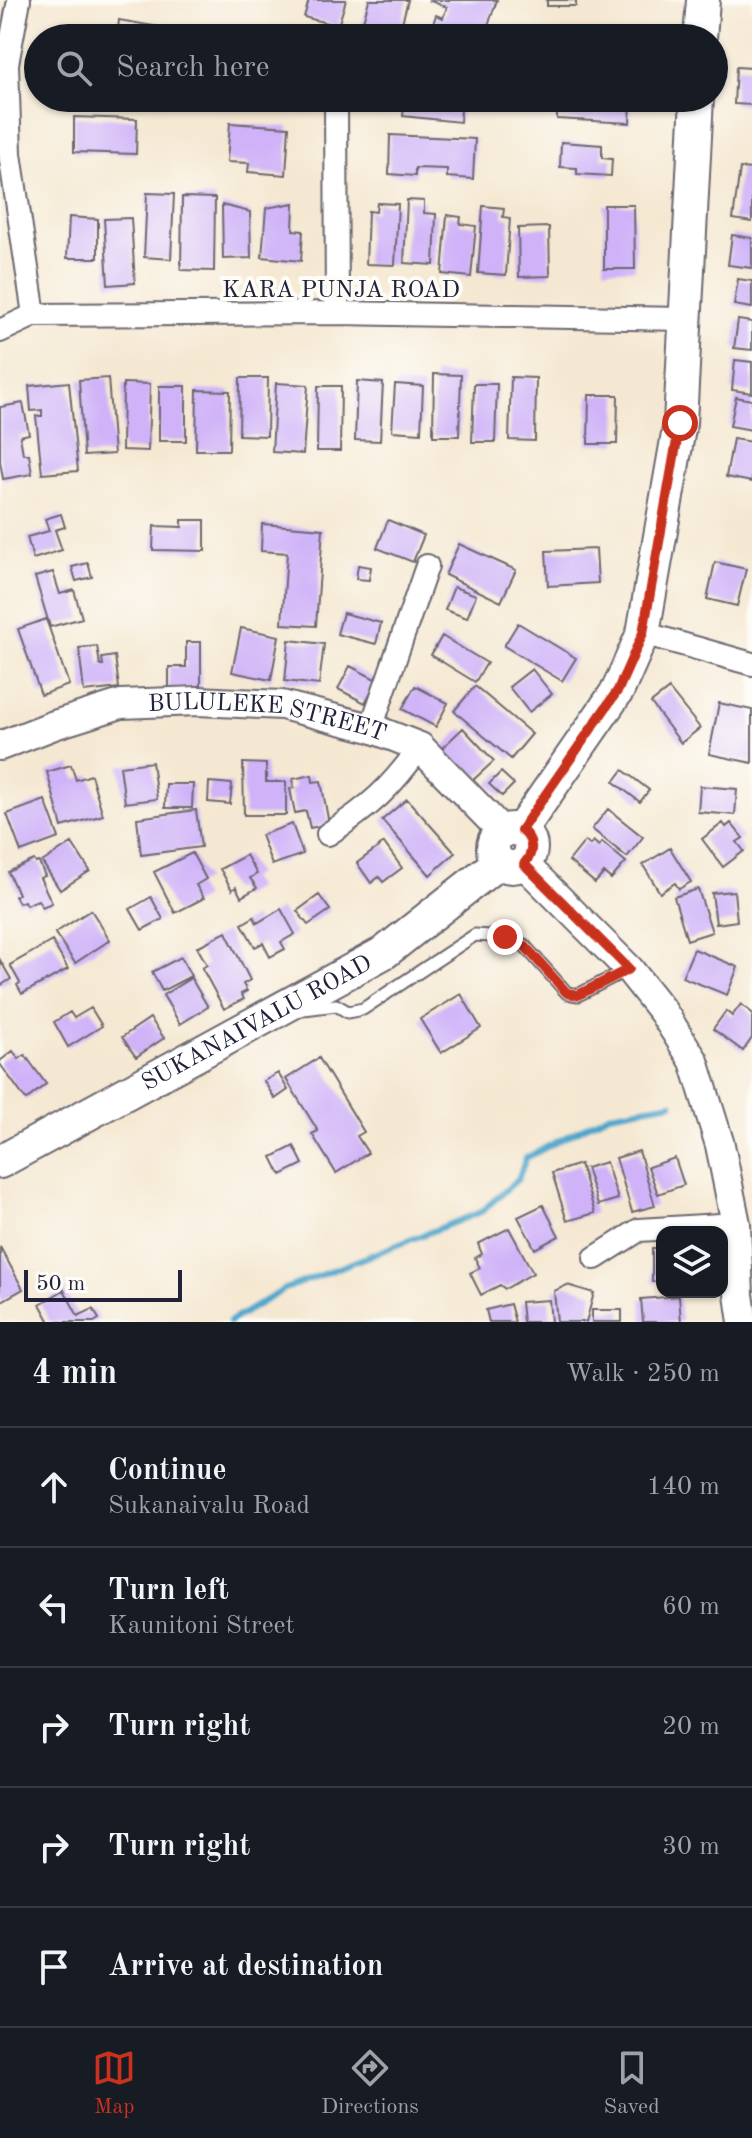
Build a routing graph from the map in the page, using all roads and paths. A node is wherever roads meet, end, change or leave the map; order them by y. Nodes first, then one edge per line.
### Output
1 (19, 0) edge
2 (703, 0) edge
3 (701, 24) edge
4 (336, 112) edge
5 (696, 112) edge
6 (337, 313) junction
7 (34, 315) junction
8 (685, 319) junction
9 (0, 331) edge
10 (427, 566) dead end
11 (643, 633) junction
12 (752, 664) edge
13 (371, 728) junction
14 (0, 746) edge
15 (420, 747) junction
16 (328, 834) dead end
17 (511, 847) junction
18 (629, 969) junction
19 (278, 1011) junction
20 (0, 1162) edge
21 (736, 1224) junction
22 (595, 1258) dead end
23 (745, 1304) edge

1 - 7 street
2 - 3 main road
4 - 6 street
5 - 8 main road, SUKANAIVALU ROAD
6 - 7 street, KARA PUNJA ROAD
6 - 8 street, KARA PUNJA ROAD
7 - 9 street, KARA PUNJA ROAD
8 - 11 main road, SUKANAIVALU ROAD
10 - 13 street
11 - 12 street
11 - 17 main road, SUKANAIVALU ROAD
13 - 14 street, BULULEKE STREET
13 - 15 street, BULULEKE STREET
15 - 16 street
15 - 17 street, BULULEKE STREET
17 - 18 street, BULULEKE STREET
17 - 19 main road, SUKANAIVALU ROAD
18 - 19 lane
18 - 21 street, BULULEKE STREET
19 - 20 main road, SUKANAIVALU ROAD
21 - 22 street
21 - 23 street, BULULEKE STREET

